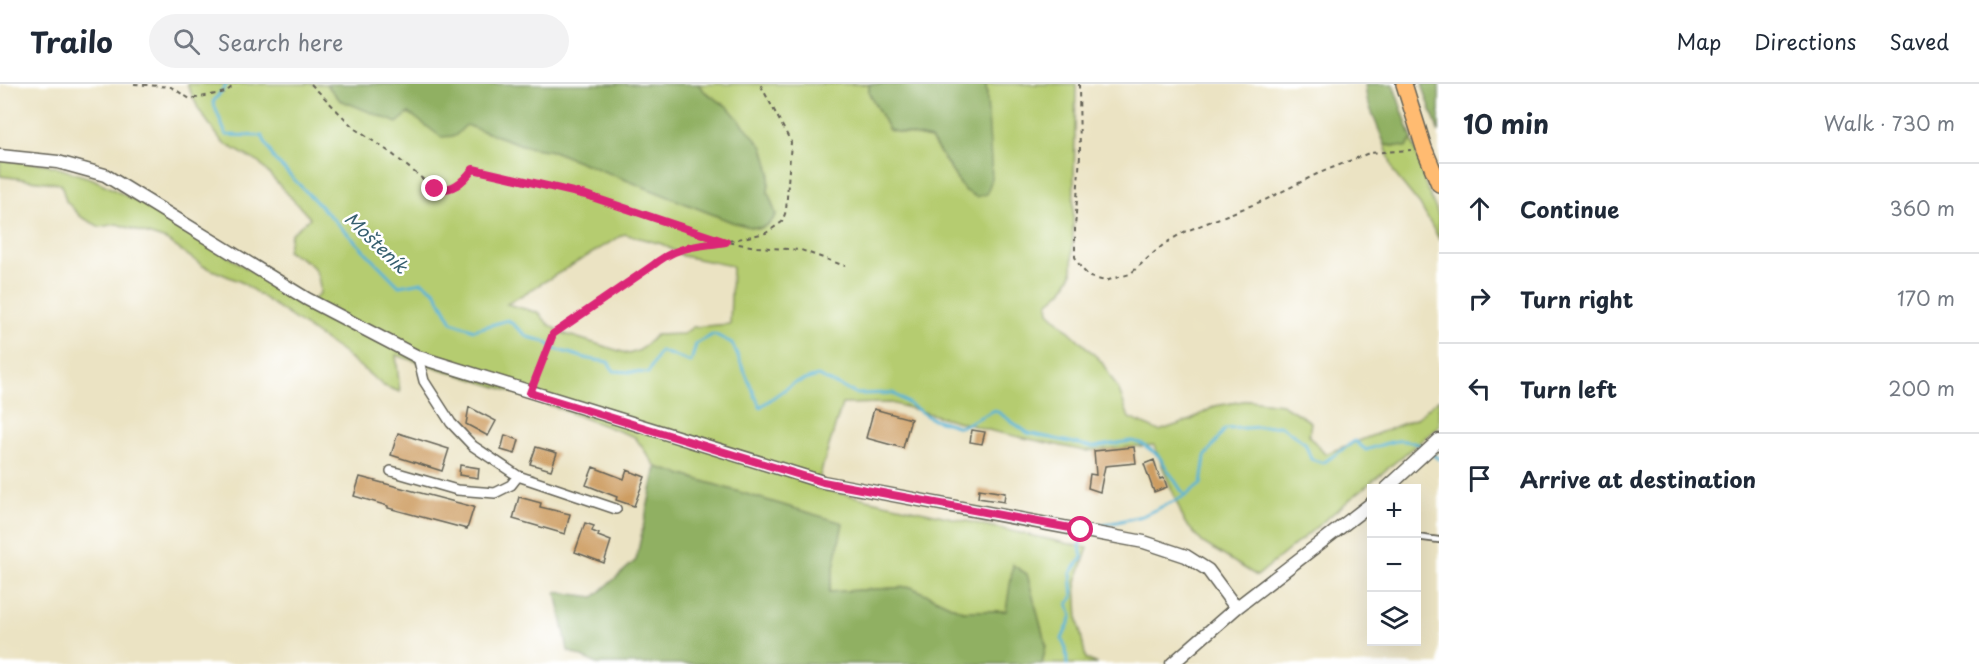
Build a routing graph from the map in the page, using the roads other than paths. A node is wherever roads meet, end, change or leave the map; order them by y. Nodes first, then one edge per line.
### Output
1 (1404, 84) edge
2 (0, 156) edge
3 (1439, 184) edge
4 (418, 357) junction
5 (1437, 441) edge
6 (391, 471) dead end
7 (519, 477) junction
8 (1392, 484) edge
9 (1367, 507) edge
10 (616, 509) dead end
11 (1421, 538) edge
12 (1439, 540) edge
13 (1236, 608) junction
14 (1172, 664) edge

1 - 3 main road
2 - 4 street
4 - 7 street
4 - 13 street
5 - 8 street
6 - 7 street
7 - 10 street
9 - 13 street
11 - 12 lane
13 - 14 street

